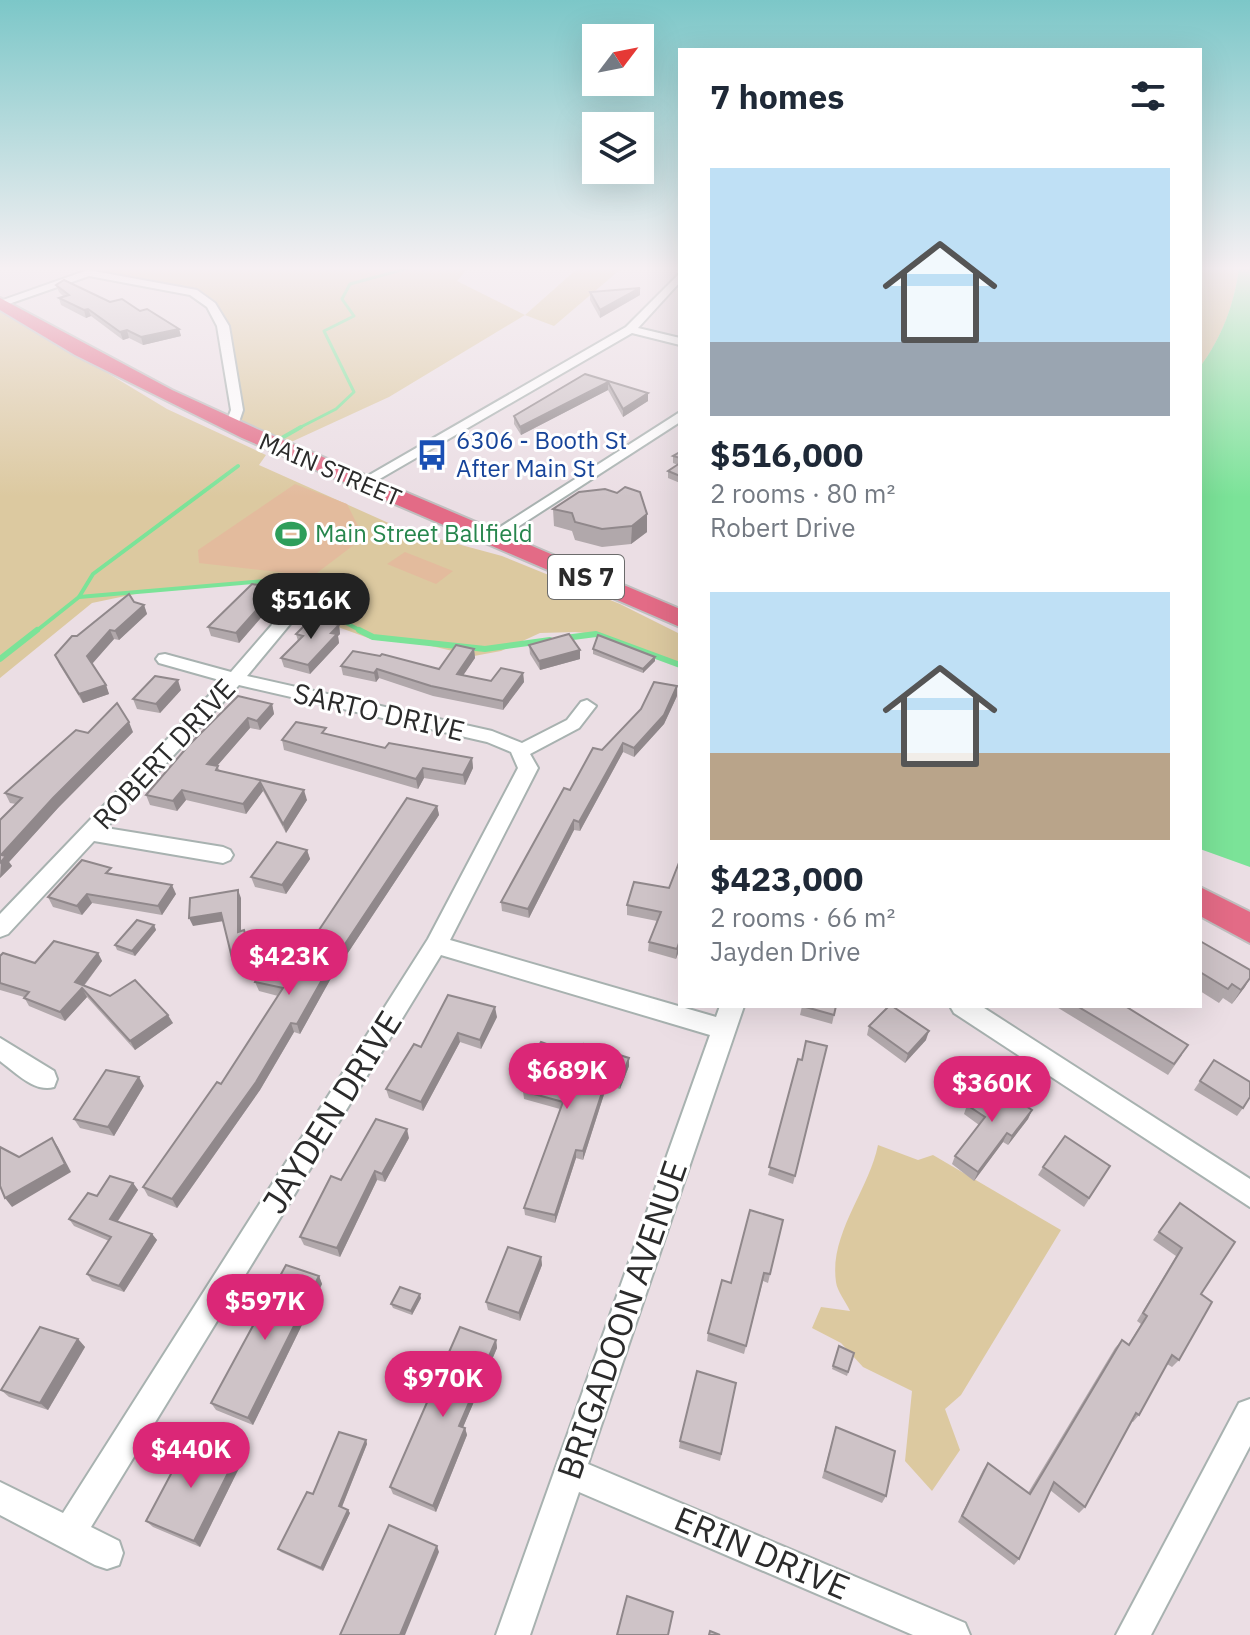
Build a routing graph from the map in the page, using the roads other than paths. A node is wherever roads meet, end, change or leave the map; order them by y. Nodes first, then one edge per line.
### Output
1 (65, 344) edge
2 (226, 344) edge
3 (603, 344) edge
4 (678, 417) edge
5 (231, 428) junction
6 (359, 485) junction
7 (491, 538) junction
8 (332, 586) dead end
9 (678, 618) edge
10 (165, 659) dead end
11 (235, 679) junction
12 (587, 706) dead end
13 (521, 751) junction
14 (89, 833) junction
15 (223, 855) dead end
16 (1202, 901) edge
17 (0, 928) edge
18 (1250, 929) edge
19 (436, 945) junction
20 (678, 1005) edge
21 (692, 1008) edge
22 (965, 1008) edge
23 (728, 1017) edge
24 (0, 1048) edge
25 (45, 1079) dead end
26 (1250, 1194) edge
27 (1250, 1414) edge
28 (570, 1472) junction
29 (0, 1498) edge
30 (69, 1533) junction
31 (107, 1553) dead end
32 (513, 1635) edge
33 (953, 1635) edge
34 (1133, 1635) edge

1 - 5 main road, MAIN STREET / NS 7
2 - 5 street
3 - 6 street
4 - 7 street
5 - 6 main road, MAIN STREET / NS 7
6 - 7 main road, MAIN STREET / NS 7
7 - 9 main road, MAIN STREET / NS 7
8 - 11 street, ROBERT DRIVE
10 - 11 street, SARTO DRIVE
11 - 13 street, SARTO DRIVE
11 - 14 street, ROBERT DRIVE
12 - 13 street
13 - 19 street, JAYDEN DRIVE
14 - 15 street
14 - 17 street, ROBERT DRIVE
16 - 18 main road
19 - 20 street
19 - 30 street, JAYDEN DRIVE
21 - 23 street
22 - 26 street
23 - 28 street, BRIGADOON AVENUE
24 - 25 street
27 - 34 street
28 - 32 street, BRIGADOON AVENUE
28 - 33 street, ERIN DRIVE
29 - 30 street
30 - 31 street

